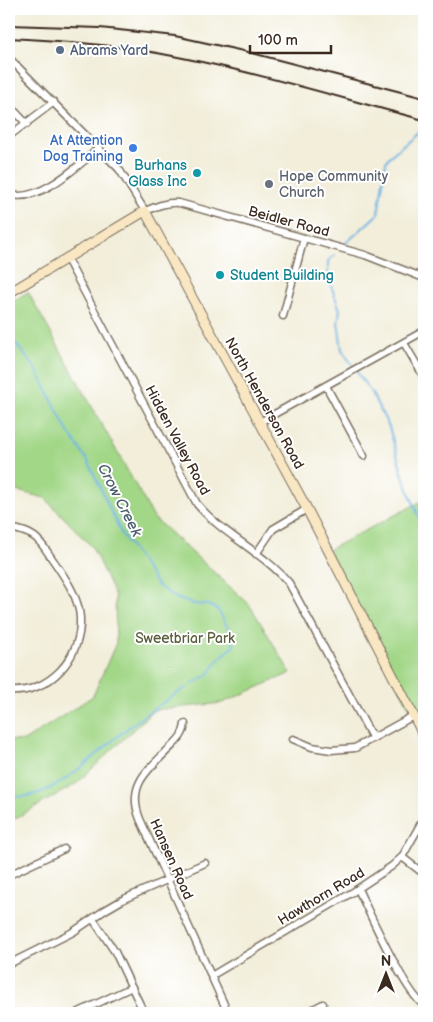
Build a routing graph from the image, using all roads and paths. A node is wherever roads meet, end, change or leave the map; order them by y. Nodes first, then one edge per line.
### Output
1 (9, 58) edge
2 (54, 102) junction
3 (9, 105) edge
4 (27, 124) junction
5 (9, 136) edge
6 (99, 148) junction
7 (9, 194) edge
8 (145, 211) junction
9 (304, 238) junction
10 (68, 258) junction
11 (424, 278) edge
12 (9, 294) edge
13 (283, 316) dead end
14 (424, 332) edge
15 (404, 343) junction
16 (424, 377) edge
17 (326, 386) junction
18 (260, 422) junction
19 (364, 456) dead end
20 (307, 509) junction
21 (9, 528) edge
22 (256, 554) junction
23 (9, 691) edge
24 (413, 716) junction
25 (185, 724) dead end
26 (424, 736) edge
27 (372, 737) junction
28 (292, 739) dead end
29 (424, 818) edge
30 (64, 849) dead end
31 (402, 857) junction
32 (205, 863) dead end
33 (424, 874) edge
34 (9, 875) edge
35 (168, 880) junction
36 (358, 889) junction
37 (93, 919) junction
38 (9, 964) edge
39 (211, 976) junction
40 (132, 987) junction
41 (323, 1004) dead end
42 (424, 1005) edge
43 (78, 1013) edge
44 (144, 1013) edge
45 (228, 1013) edge
46 (306, 1013) edge

1 - 2 street, North Henderson Road
2 - 4 street
2 - 6 street, North Henderson Road
3 - 4 street
4 - 5 street
6 - 7 street
6 - 8 street, North Henderson Road
8 - 9 street, Beidler Road
8 - 10 street
8 - 18 street, North Henderson Road
9 - 11 street, Beidler Road
9 - 13 street
10 - 12 street
10 - 22 street, Hidden Valley Road
14 - 15 street
15 - 16 street
15 - 17 street
17 - 18 street
17 - 19 street
18 - 20 street, North Henderson Road
20 - 22 street
20 - 24 street, North Henderson Road
21 - 23 street
22 - 27 street, Hidden Valley Road
24 - 26 street, North Henderson Road
24 - 27 street
25 - 35 street, Hansen Road
27 - 28 street
29 - 31 street, Hawthorn Road
30 - 34 street
31 - 33 street
31 - 36 street, Hawthorn Road
32 - 35 street
35 - 37 street
35 - 39 street, Hansen Road
36 - 39 street, Hawthorn Road
36 - 42 street
37 - 38 street
37 - 40 street
39 - 45 street, Hansen Road
40 - 43 street
40 - 44 street
41 - 46 street

